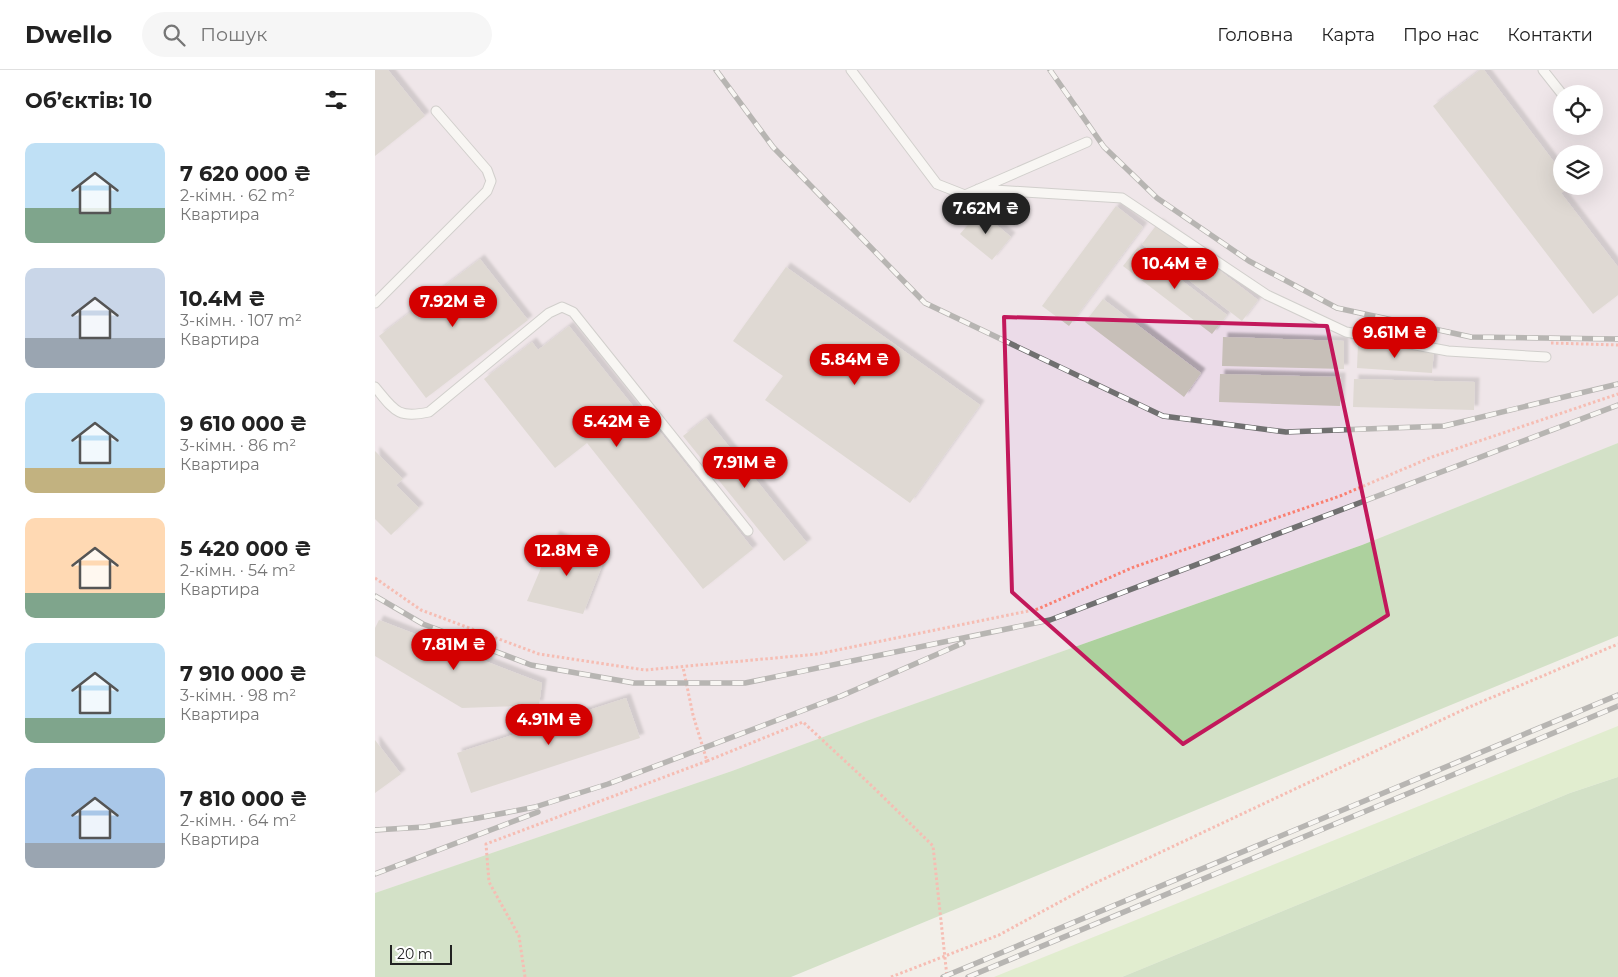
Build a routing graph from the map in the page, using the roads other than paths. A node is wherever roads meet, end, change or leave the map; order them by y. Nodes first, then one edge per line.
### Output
1 (851, 70) edge
2 (1543, 70) edge
3 (1555, 85) edge
4 (435, 111) dead end
5 (1087, 142) dead end
6 (978, 189) junction
7 (375, 303) edge
8 (1546, 357) dead end
9 (375, 387) edge
10 (748, 531) dead end

1 - 6 lane
2 - 3 lane
4 - 7 lane
5 - 6 lane
6 - 8 lane
9 - 10 lane

